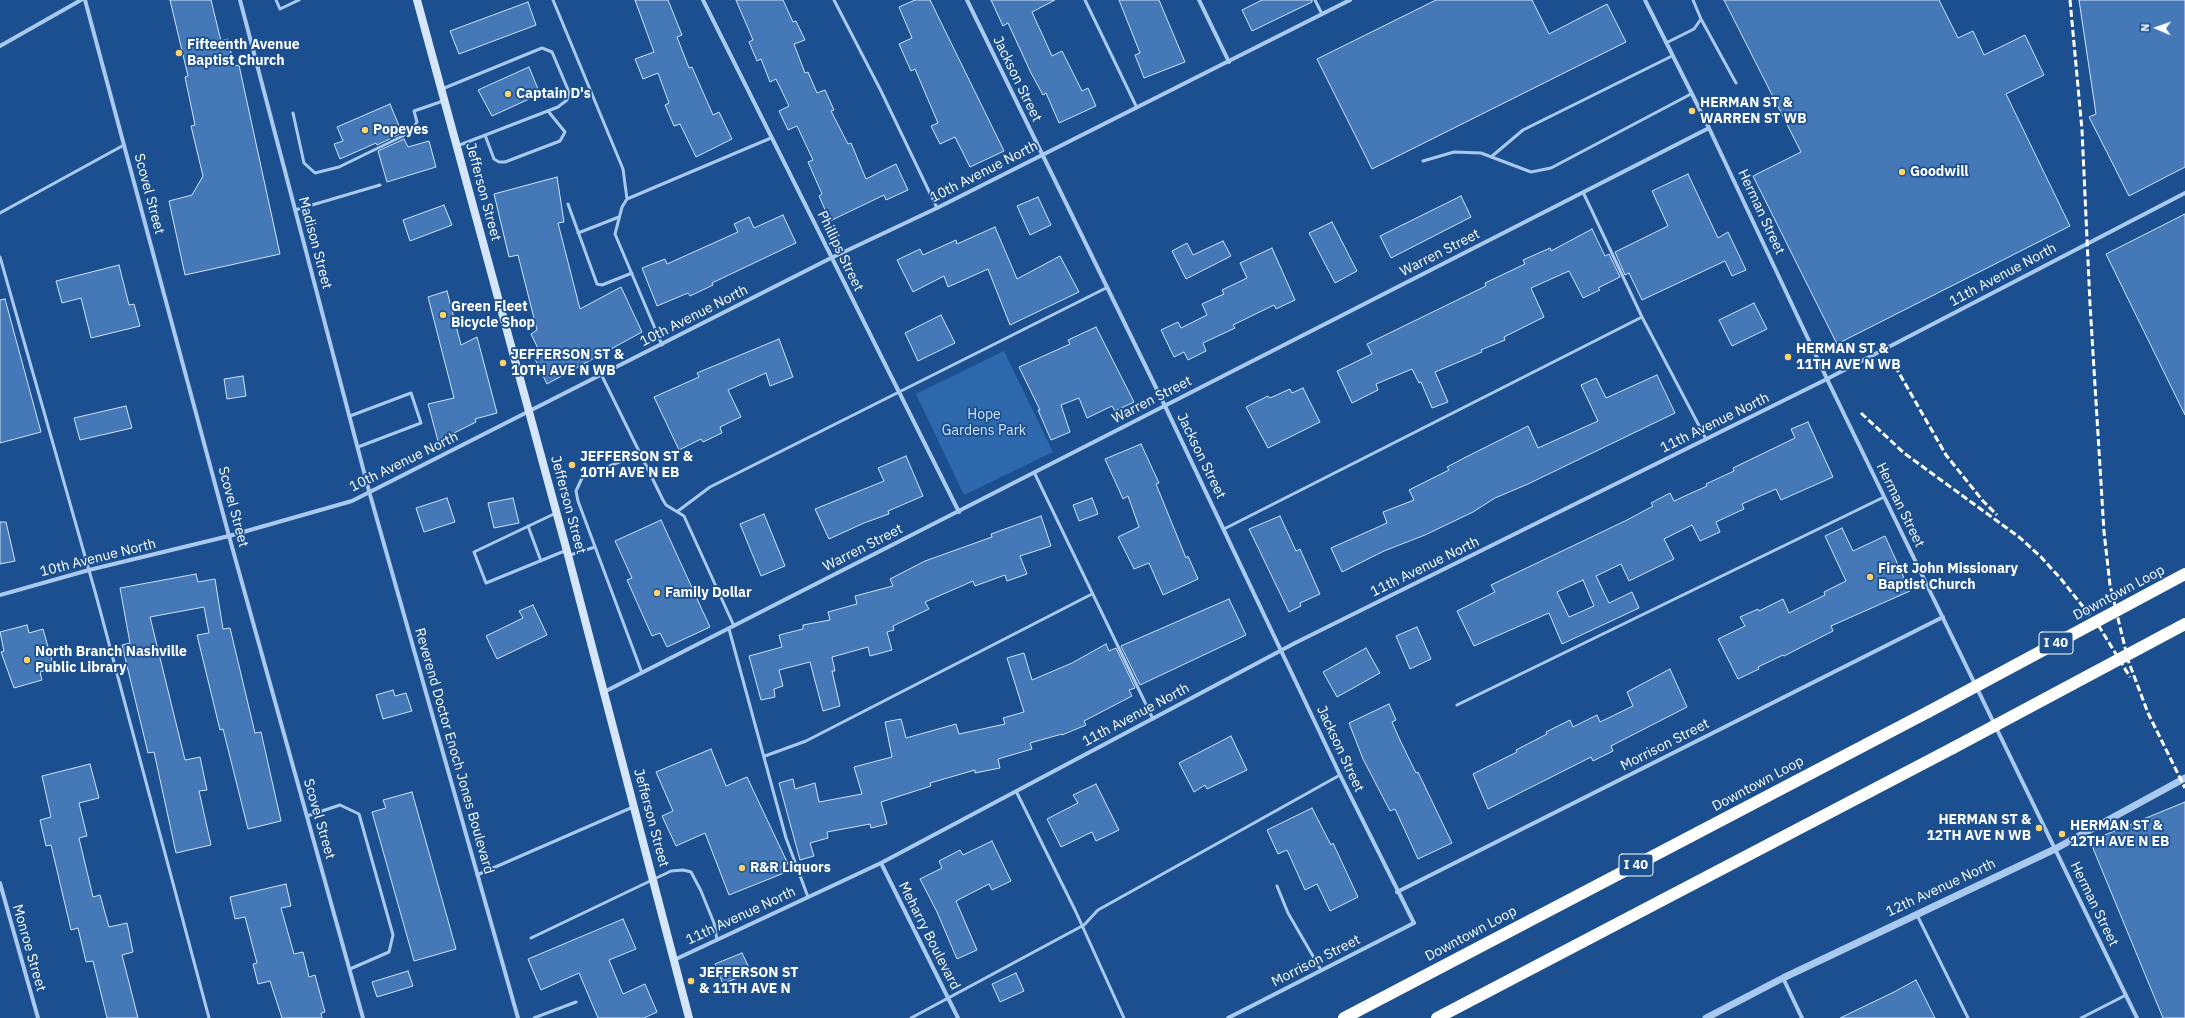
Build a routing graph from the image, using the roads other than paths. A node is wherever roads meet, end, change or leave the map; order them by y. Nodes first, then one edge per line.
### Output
1 (81, 0) edge
2 (85, 0) edge
3 (240, 0) edge
4 (276, 0) edge
5 (299, 0) edge
6 (417, 0) edge
7 (553, 0) edge
8 (703, 0) edge
9 (834, 0) edge
10 (966, 0) edge
11 (1085, 0) edge
12 (1199, 0) edge
13 (1315, 0) edge
14 (1350, 0) edge
15 (1644, 0) edge
16 (1693, 0) edge
17 (1322, 14) junction
18 (1701, 19) junction
19 (1666, 43) junction
20 (0, 46) edge
21 (1672, 56) junction
22 (1229, 62) junction
23 (1736, 83) dead end
24 (442, 89) junction
25 (1691, 94) junction
26 (445, 100) junction
27 (1137, 108) junction
28 (548, 111) junction
29 (293, 113) dead end
30 (1709, 128) junction
31 (484, 135) junction
32 (771, 138) junction
33 (124, 145) junction
34 (457, 146) junction
35 (1042, 155) junction
36 (1491, 157) junction
37 (1423, 161) dead end
38 (380, 185) dead end
39 (1584, 192) junction
40 (2185, 193) edge
41 (627, 199) junction
42 (568, 204) dead end
43 (937, 208) junction
44 (295, 210) junction
45 (0, 213) edge
46 (619, 217) junction
47 (578, 234) junction
48 (0, 257) edge
49 (831, 258) junction
50 (632, 273) junction
51 (1106, 288) junction
52 (1642, 317) junction
53 (662, 345) junction
54 (602, 376) junction
55 (1827, 379) junction
56 (899, 394) junction
57 (1165, 406) junction
58 (530, 413) junction
59 (350, 416) junction
60 (1706, 440) junction
61 (358, 447) junction
62 (640, 453) junction
63 (1034, 471) junction
64 (369, 491) junction
65 (1884, 497) junction
66 (678, 511) junction
67 (959, 512) junction
68 (557, 513) junction
69 (528, 526) junction
70 (1224, 529) junction
71 (229, 536) junction
72 (595, 547) junction
73 (567, 553) junction
74 (541, 561) junction
75 (89, 570) junction
76 (2185, 574) edge
77 (1092, 594) junction
78 (0, 595) edge
79 (1943, 618) junction
80 (2185, 624) edge
81 (734, 626) junction
82 (728, 629) junction
83 (1282, 650) junction
84 (642, 673) junction
85 (604, 692) junction
86 (1457, 705) dead end
87 (1152, 719) junction
88 (765, 756) junction
89 (1340, 775) junction
90 (2185, 778) edge
91 (1016, 792) junction
92 (634, 807) junction
93 (307, 816) junction
94 (2055, 849) junction
95 (881, 863) junction
96 (477, 875) junction
97 (653, 880) junction
98 (0, 883) edge
99 (1277, 886) dead end
100 (1397, 892) junction
101 (808, 897) junction
102 (1916, 915) junction
103 (1414, 923) joint
104 (1082, 926) junction
105 (531, 938) dead end
106 (717, 940) junction
107 (674, 960) junction
108 (350, 969) junction
109 (1321, 970) junction
110 (1783, 978) junction
111 (2126, 996) junction
112 (948, 998) junction
113 (576, 1002) dead end
114 (38, 1018) edge
115 (210, 1018) edge
116 (363, 1018) edge
117 (518, 1018) edge
118 (534, 1018) edge
119 (689, 1018) edge
120 (911, 1018) edge
121 (958, 1018) edge
122 (1124, 1018) edge
123 (1228, 1018) edge
124 (1344, 1018) edge
125 (1437, 1018) edge
126 (1706, 1018) edge
127 (1802, 1018) edge
128 (1968, 1018) edge
129 (2081, 1018) edge
130 (2137, 1018) edge

1 - 20 street
2 - 33 street, Scovel Street
3 - 44 street, Madison Street
4 - 5 lane
6 - 24 main road, Jefferson Street
7 - 41 lane
8 - 32 street, Phillips Street
9 - 43 lane
10 - 35 street, Jackson Street
11 - 27 lane
12 - 22 street
13 - 17 lane
14 - 17 street, 10th Avenue North
15 - 19 street, Herman Street
16 - 18 lane
17 - 22 street, 10th Avenue North
18 - 19 lane
18 - 23 lane
19 - 21 street, Herman Street
21 - 25 street, Herman Street
21 - 36 lane
22 - 27 street, 10th Avenue North
24 - 26 main road, Jefferson Street
24 - 28 lane
25 - 30 street, Herman Street
25 - 36 lane
26 - 29 lane
26 - 34 main road, Jefferson Street
27 - 35 street, 10th Avenue North
28 - 31 lane
28 - 31 lane
30 - 39 street, Warren Street
30 - 55 street, Herman Street
31 - 34 lane
32 - 41 lane
32 - 49 street, Phillips Street
33 - 45 lane
33 - 71 street, Scovel Street
34 - 58 main road, Jefferson Street
35 - 43 street, 10th Avenue North
35 - 51 street, Jackson Street
36 - 37 lane
38 - 44 lane
39 - 52 lane
39 - 57 street, Warren Street
40 - 55 street, 11th Avenue North
41 - 46 lane
42 - 47 lane
43 - 49 street, 10th Avenue North
44 - 59 street, Madison Street
46 - 47 lane
46 - 50 lane
47 - 50 lane
48 - 75 lane
49 - 53 street, 10th Avenue North
49 - 56 street, Phillips Street
50 - 53 lane
51 - 56 lane
51 - 57 street, Jackson Street
52 - 60 lane
52 - 70 lane
53 - 54 street, 10th Avenue North
54 - 58 street, 10th Avenue North
54 - 62 lane
55 - 60 street, 11th Avenue North
55 - 65 street, Herman Street
56 - 66 lane
56 - 67 street, Phillips Street
57 - 63 street, Warren Street
57 - 70 street, Jackson Street
58 - 64 street, 10th Avenue North
58 - 68 main road, Jefferson Street
59 - 61 street, Madison Street
59 - 61 lane
60 - 83 street, 11th Avenue North
61 - 64 street, Madison Street
62 - 66 lane
62 - 72 lane
63 - 67 street, Warren Street
63 - 77 lane
64 - 71 street, 10th Avenue North
64 - 96 street, Reverend Doctor Enoch Jones Boulevard
65 - 79 street, Herman Street
65 - 86 lane
66 - 81 lane
67 - 81 street, Warren Street
68 - 69 lane
68 - 73 main road, Jefferson Street
69 - 74 lane
69 - 74 lane
70 - 83 street, Jackson Street
71 - 75 street, 10th Avenue North
71 - 93 street, Scovel Street
72 - 73 lane
72 - 84 lane
73 - 74 lane
73 - 85 main road, Jefferson Street
75 - 78 street, 10th Avenue North
75 - 115 lane
76 - 124 highway, Downtown Loop / I 40, bridge
77 - 87 lane
77 - 88 lane
79 - 94 street, Herman Street
79 - 100 street, Morrison Street
80 - 125 highway, bridge
81 - 82 street, Warren Street
82 - 84 street, Warren Street
82 - 88 lane
83 - 87 street, 11th Avenue North
83 - 89 street, Jackson Street
84 - 85 street, Warren Street
85 - 92 main road, Jefferson Street
87 - 91 street, 11th Avenue North
88 - 101 lane
89 - 100 street, Jackson Street
89 - 104 lane
90 - 94 street, 12th Avenue North
91 - 95 street, 11th Avenue North
91 - 104 lane
92 - 96 lane
92 - 97 main road, Jefferson Street
93 - 108 street, Scovel Street
93 - 108 lane
94 - 102 street, 12th Avenue North
94 - 111 street, Herman Street
95 - 101 street, 11th Avenue North
95 - 112 street, Meharry Boulevard
96 - 117 street, Reverend Doctor Enoch Jones Boulevard
97 - 105 lane
97 - 106 lane
97 - 107 main road, Jefferson Street
98 - 114 street, Monroe Street
99 - 109 lane
100 - 103 street, Jackson Street
101 - 106 street, 11th Avenue North
102 - 110 street, 12th Avenue North
102 - 128 lane
103 - 109 street, Morrison Street
104 - 112 lane
104 - 122 lane
106 - 107 street, 11th Avenue North
107 - 119 main road, Jefferson Street
108 - 116 street, Scovel Street
109 - 123 street, Morrison Street
110 - 126 street, 12th Avenue North
110 - 127 street
111 - 129 lane
111 - 130 street, Herman Street
112 - 120 lane
112 - 121 street, Meharry Boulevard
113 - 118 lane

